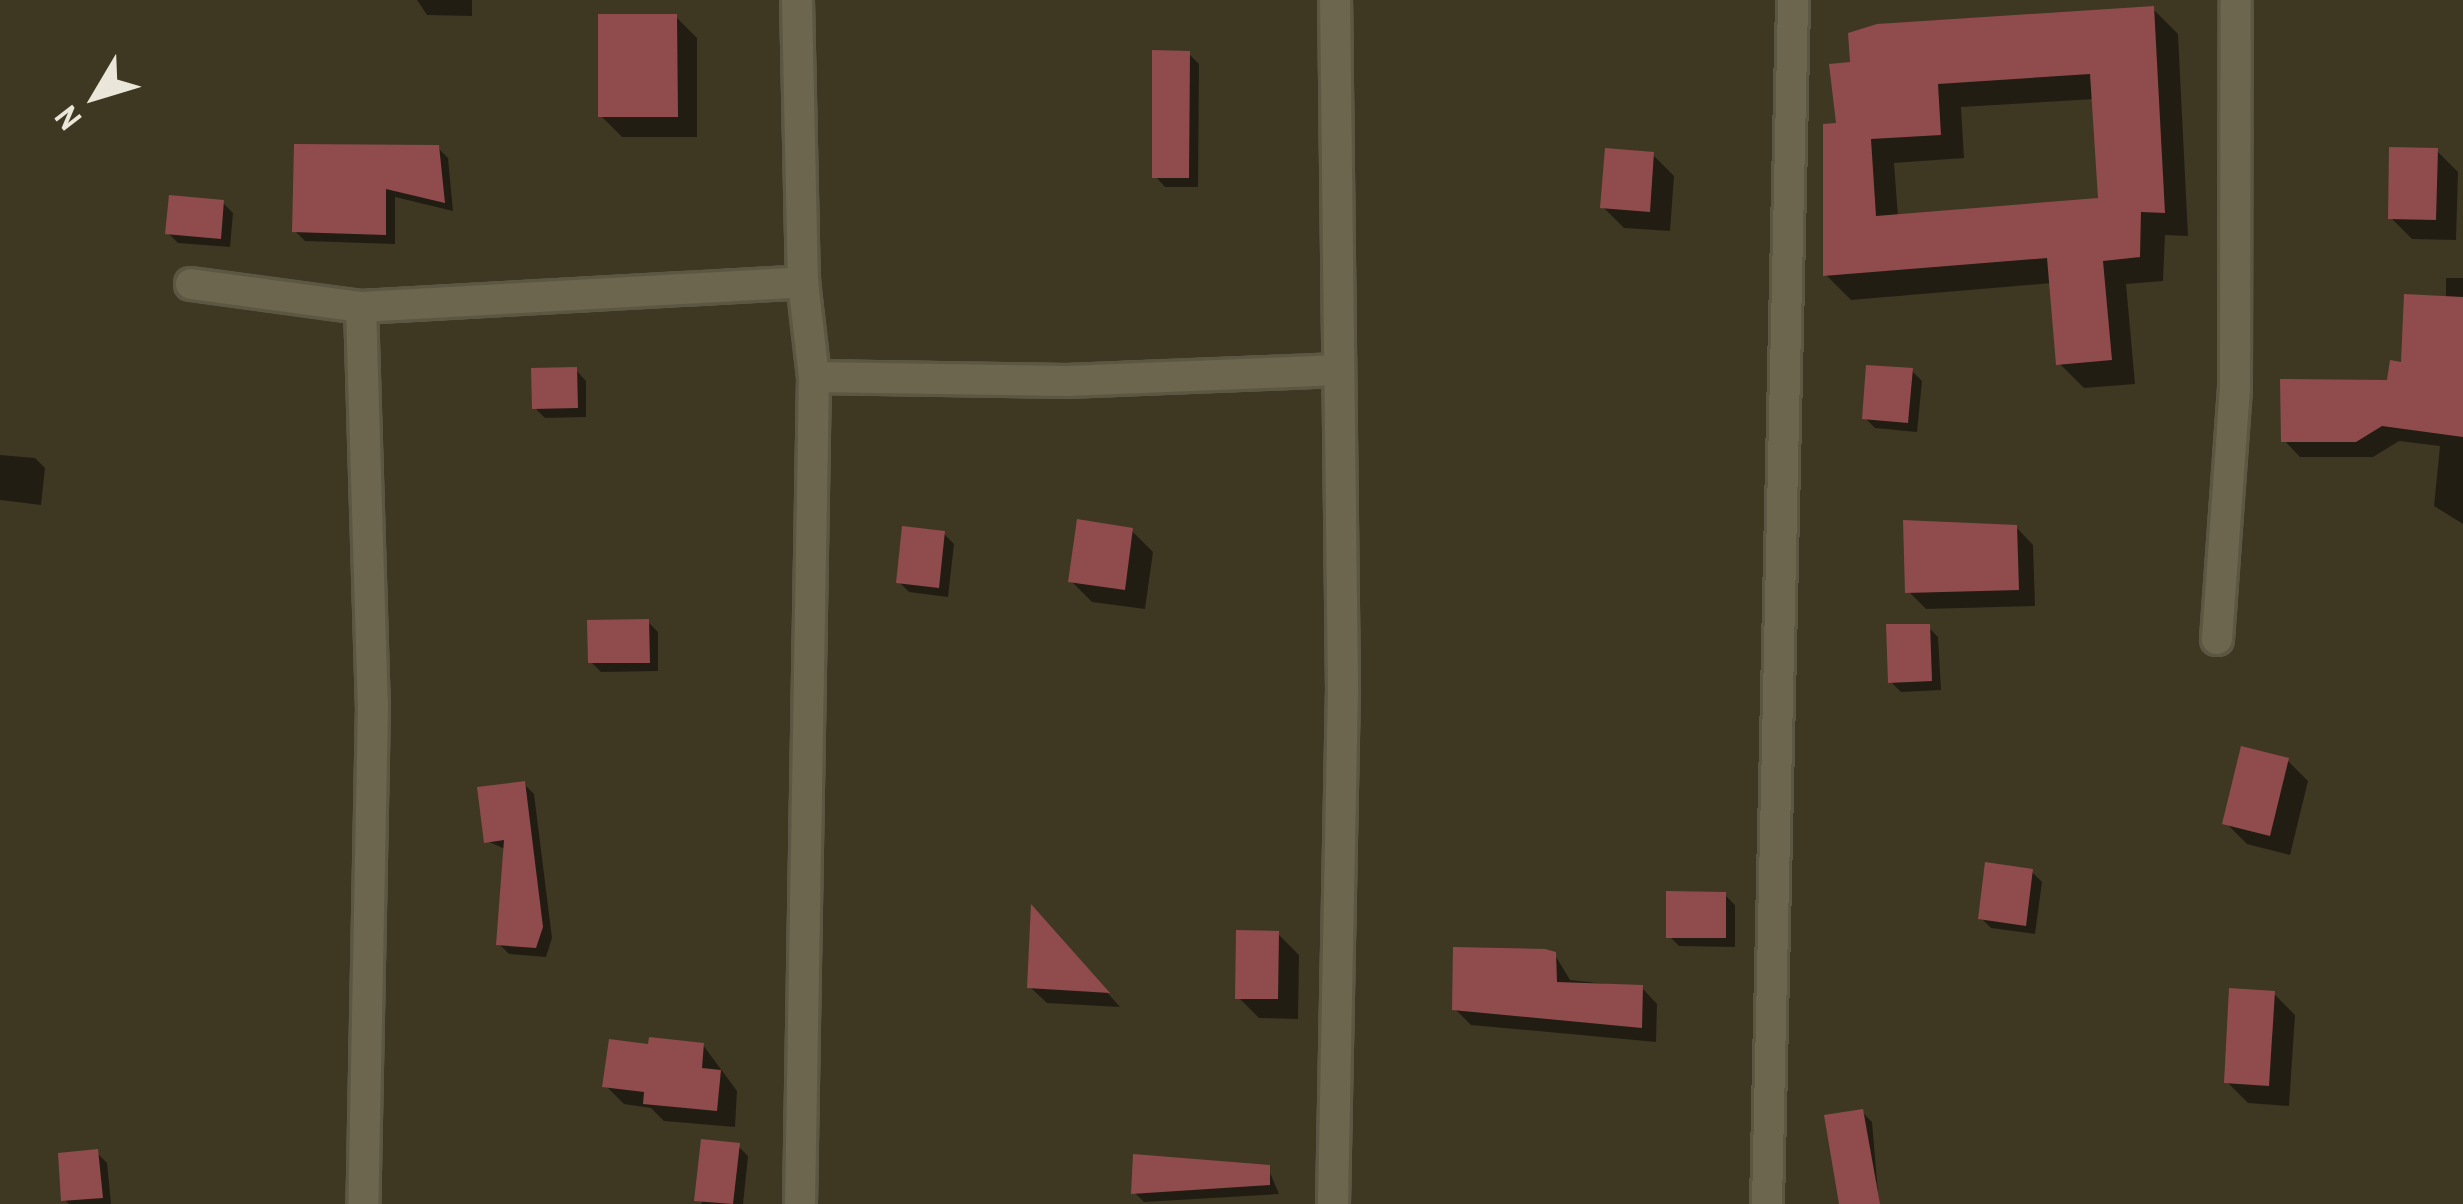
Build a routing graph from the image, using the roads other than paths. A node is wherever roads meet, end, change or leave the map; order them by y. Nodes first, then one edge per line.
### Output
1 (797, 0) edge
2 (1335, 0) edge
3 (1793, 0) edge
4 (2236, 0) edge
5 (803, 282) junction
6 (191, 284) dead end
7 (362, 307) junction
8 (1339, 370) junction
9 (814, 377) junction
10 (2217, 639) dead end
11 (363, 1204) edge
12 (800, 1204) edge
13 (1333, 1204) edge
14 (1767, 1204) edge

1 - 5 street
2 - 8 street
3 - 14 street
4 - 10 street
5 - 7 street
5 - 9 street
6 - 7 street
7 - 11 street
8 - 9 street
8 - 13 street
9 - 12 street

